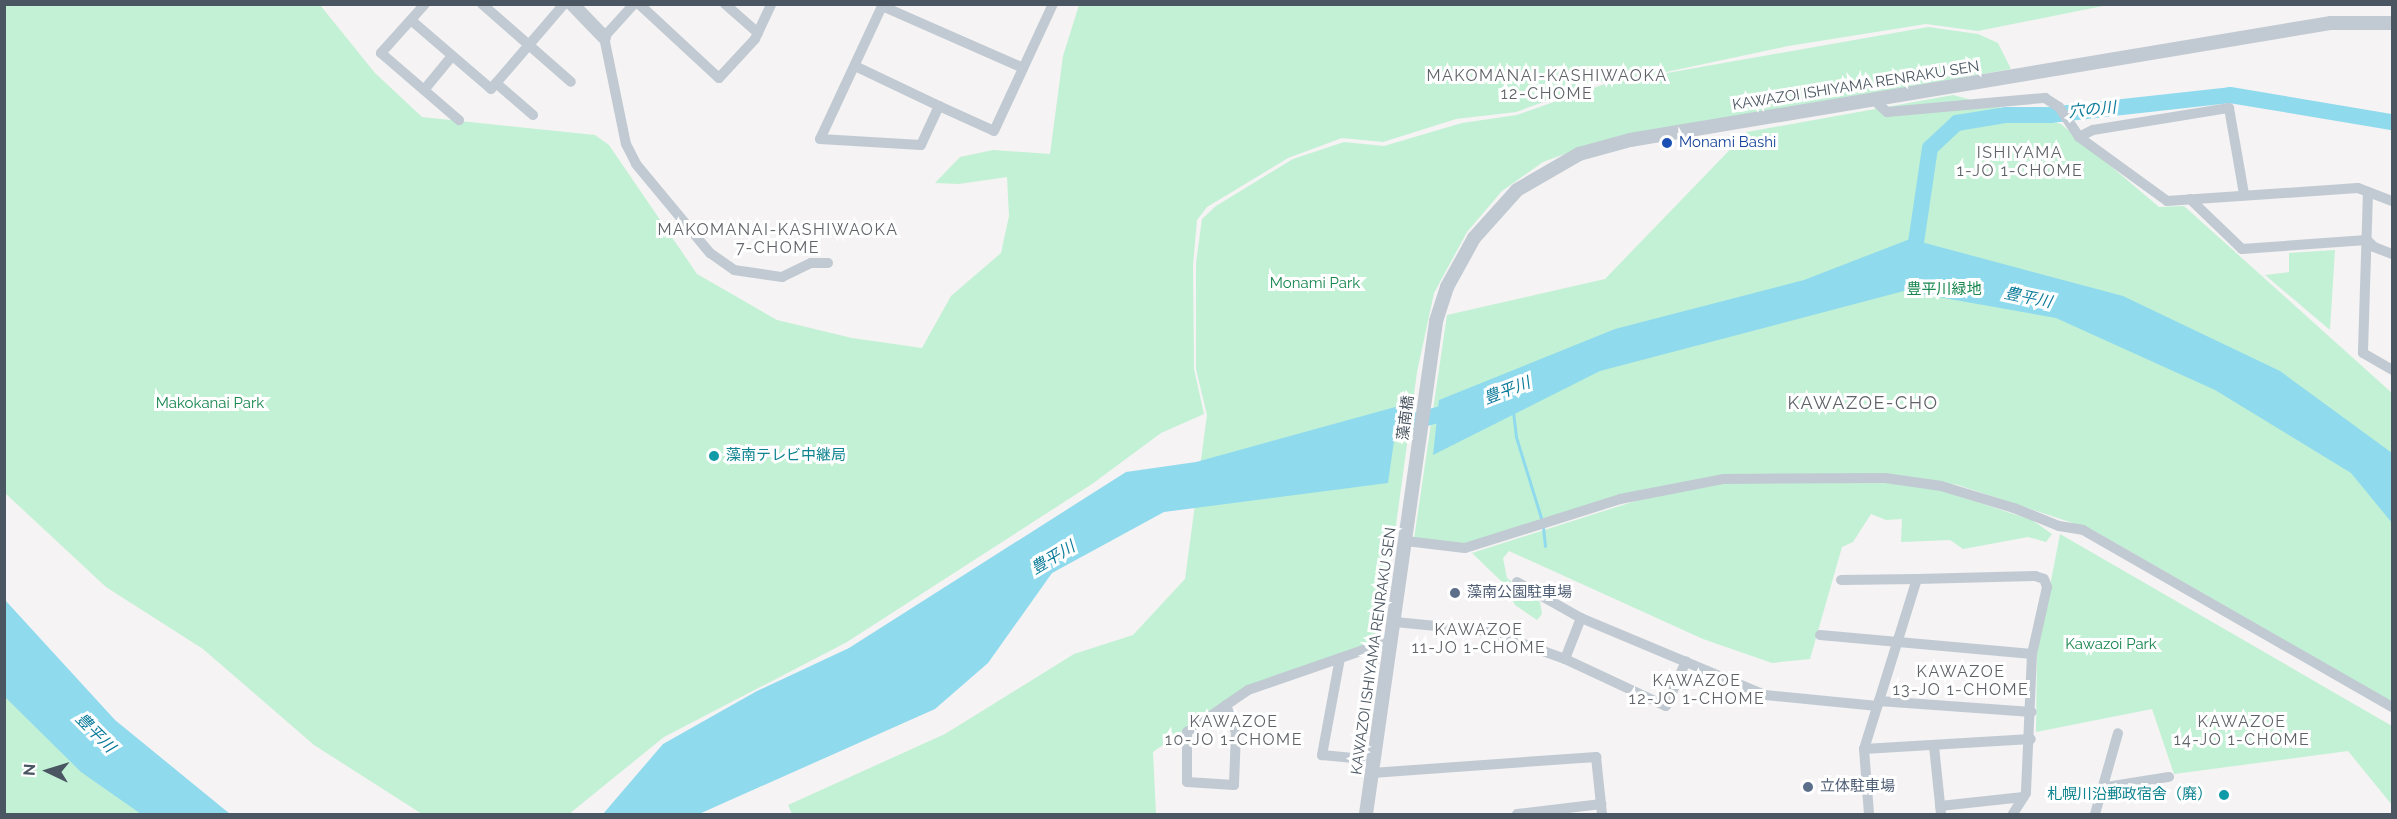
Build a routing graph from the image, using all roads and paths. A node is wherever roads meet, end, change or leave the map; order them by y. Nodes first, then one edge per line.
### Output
1 (426, 4) edge
2 (482, 4) edge
3 (564, 4) edge
4 (572, 4) edge
5 (634, 4) edge
6 (639, 4) edge
7 (726, 4) edge
8 (771, 4) edge
9 (882, 5) edge
10 (1050, 6) edge
11 (412, 21) junction
12 (2392, 23) edge
13 (758, 33) junction
14 (603, 37) junction
15 (529, 45) junction
16 (453, 56) junction
17 (855, 66) junction
18 (1023, 68) junction
19 (571, 82) dead end
20 (496, 83) junction
21 (424, 90) junction
22 (1874, 100) junction
23 (939, 106) junction
24 (533, 115) dead end
25 (459, 120) dead end
26 (2079, 137) junction
27 (2368, 192) junction
28 (2244, 194) junction
29 (2190, 199) junction
30 (2392, 201) edge
31 (2367, 240) junction
32 (2392, 254) edge
33 (828, 263) dead end
34 (1431, 347) joint
35 (2392, 370) edge
36 (1414, 492) joint
37 (1406, 541) junction
38 (1917, 579) junction
39 (1841, 580) dead end
40 (1517, 582) dead end
41 (1581, 618) junction
42 (1395, 622) junction
43 (1820, 635) dead end
44 (1392, 640) junction
45 (1898, 641) junction
46 (2032, 654) junction
47 (1340, 658) junction
48 (1565, 659) junction
49 (1686, 661) junction
50 (1878, 704) junction
51 (1226, 705) junction
52 (2392, 707) edge
53 (2032, 712) junction
54 (2118, 733) dead end
55 (2031, 739) junction
56 (1934, 747) junction
57 (1864, 749) junction
58 (1373, 766) junction
59 (2169, 777) dead end
60 (2100, 788) junction
61 (2024, 797) junction
62 (1601, 809) edge
63 (1940, 810) edge
64 (1366, 814) edge
65 (1517, 814) edge
66 (1869, 814) edge
67 (2013, 814) edge
68 (2094, 814) edge

1 - 11 street
2 - 15 street
3 - 15 street
4 - 14 street
5 - 14 street
6 - 13 street
7 - 13 street
8 - 13 street
9 - 17 street
9 - 18 street
10 - 18 street
11 - 16 street
11 - 21 street
12 - 22 street, KAWAZOI ISHIYAMA RENRAKU SEN
14 - 33 street
15 - 19 street
15 - 20 street
16 - 20 street
16 - 21 street
17 - 23 street
17 - 23 street
18 - 23 street
20 - 24 street
21 - 25 street
22 - 26 street
22 - 34 street, KAWAZOI ISHIYAMA RENRAKU SEN
26 - 28 street
26 - 29 street
27 - 28 street
27 - 30 street
27 - 31 street
28 - 29 street
29 - 31 street
31 - 32 street
31 - 35 street
34 - 36 street, 藻南橋
36 - 37 street, KAWAZOI ISHIYAMA RENRAKU SEN
37 - 42 street, KAWAZOI ISHIYAMA RENRAKU SEN
37 - 52 street
38 - 39 street
38 - 45 street
38 - 46 street
40 - 41 street
41 - 48 street
41 - 49 street
42 - 44 street, KAWAZOI ISHIYAMA RENRAKU SEN
42 - 48 street
43 - 45 street
44 - 47 street
44 - 58 street, KAWAZOI ISHIYAMA RENRAKU SEN
45 - 46 street
45 - 50 street
46 - 53 street
47 - 51 street
47 - 58 street
48 - 49 street
49 - 50 street
50 - 53 street
50 - 57 street
51 - 51 street
53 - 55 street
54 - 60 street
55 - 56 street
55 - 61 street
56 - 57 street
56 - 63 street
57 - 66 street
58 - 62 street
58 - 64 street, KAWAZOI ISHIYAMA RENRAKU SEN
59 - 60 street
60 - 68 street
61 - 63 street
61 - 67 street
62 - 65 street

